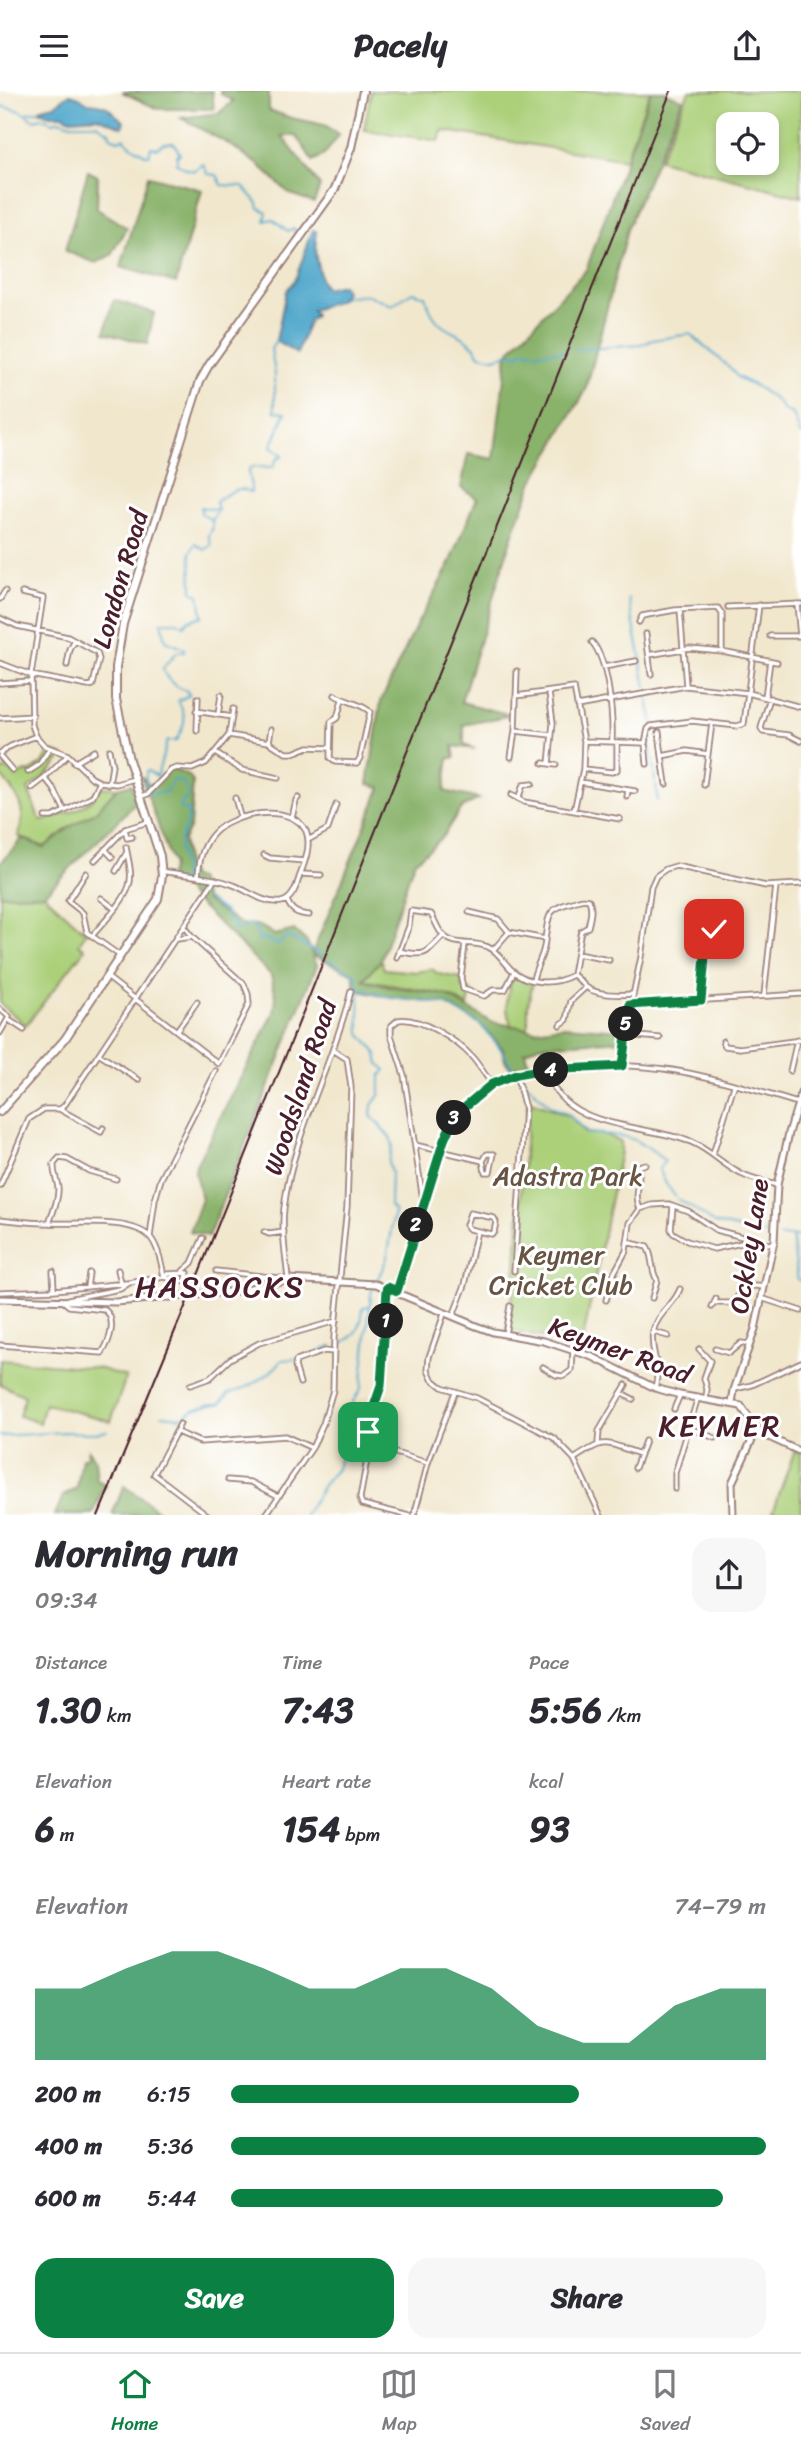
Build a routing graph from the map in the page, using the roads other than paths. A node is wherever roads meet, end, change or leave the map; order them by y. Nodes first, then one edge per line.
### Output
1 (363, 91) edge
2 (5, 590) dead end
3 (22, 593) dead end
4 (0, 599) edge
5 (799, 604) edge
6 (759, 605) junction
7 (728, 607) dead end
8 (680, 610) junction
9 (0, 618) edge
10 (639, 622) dead end
11 (39, 630) junction
12 (646, 634) dead end
13 (770, 636) dead end
14 (800, 636) edge
15 (74, 642) junction
16 (592, 642) dead end
17 (682, 649) junction
18 (722, 651) junction
19 (649, 655) junction
20 (753, 657) junction
21 (636, 661) dead end
22 (770, 661) junction
23 (777, 661) dead end
24 (0, 663) edge
25 (67, 665) dead end
26 (604, 667) junction
27 (517, 671) dead end
28 (651, 674) dead end
29 (31, 675) junction
30 (31, 681) junction
31 (0, 683) edge
32 (686, 686) junction
33 (549, 693) junction
34 (748, 694) junction
35 (221, 695) dead end
36 (335, 695) dead end
37 (516, 696) junction
38 (198, 698) dead end
39 (768, 698) junction
40 (608, 700) junction
41 (344, 701) junction
42 (577, 706) junction
43 (801, 707) edge
44 (233, 709) dead end
45 (196, 711) junction
46 (218, 715) junction
47 (33, 716) junction
48 (232, 717) junction
49 (0, 718) edge
50 (712, 723) junction
51 (271, 729) dead end
52 (197, 731) dead end
53 (515, 731) junction
54 (659, 732) dead end
55 (229, 735) junction
56 (36, 736) junction
57 (551, 736) junction
58 (801, 740) edge
59 (584, 741) junction
60 (268, 742) junction
61 (615, 742) junction
62 (645, 743) junction
63 (50, 748) junction
64 (330, 748) junction
65 (108, 750) dead end
66 (94, 751) dead end
67 (215, 753) junction
68 (708, 754) junction
69 (68, 755) junction
70 (1, 756) edge
71 (662, 756) junction
72 (511, 757) dead end
73 (74, 763) junction
74 (647, 764) dead end
75 (556, 765) dead end
76 (583, 769) junction
77 (12, 770) dead end
78 (28, 772) dead end
79 (45, 778) junction
80 (136, 778) junction
81 (278, 778) dead end
82 (100, 782) junction
83 (580, 782) junction
84 (109, 783) junction
85 (532, 784) dead end
86 (666, 784) dead end
87 (704, 785) dead end
88 (32, 788) dead end
89 (628, 790) junction
90 (635, 791) dead end
91 (147, 793) junction
92 (511, 795) dead end
93 (298, 797) dead end
94 (627, 797) dead end
95 (235, 798) dead end
96 (519, 799) junction
97 (336, 805) dead end
98 (65, 811) junction
99 (574, 811) junction
100 (45, 817) dead end
101 (240, 817) junction
102 (292, 818) junction
103 (620, 819) dead end
104 (150, 821) junction
105 (125, 829) junction
106 (132, 837) dead end
107 (308, 840) junction
108 (105, 849) junction
109 (264, 855) dead end
110 (112, 856) dead end
111 (95, 860) dead end
112 (304, 861) junction
113 (116, 871) dead end
114 (162, 871) junction
115 (86, 873) dead end
116 (301, 874) junction
117 (321, 875) dead end
118 (198, 876) junction
119 (215, 879) junction
120 (801, 884) edge
121 (776, 886) junction
122 (101, 898) dead end
123 (287, 900) junction
124 (114, 908) junction
125 (469, 912) dead end
126 (309, 915) dead end
127 (184, 927) junction
128 (509, 932) junction
129 (92, 936) junction
130 (443, 936) junction
131 (192, 937) junction
132 (545, 939) junction
133 (175, 940) junction
134 (465, 944) junction
135 (706, 947) junction
136 (493, 950) junction
137 (398, 951) junction
138 (577, 954) junction
139 (120, 956) junction
140 (397, 958) dead end
141 (609, 960) dead end
142 (514, 972) junction
143 (573, 975) junction
144 (106, 977) junction
145 (533, 980) junction
146 (586, 987) junction
147 (351, 992) dead end
148 (801, 993) edge
149 (632, 994) junction
150 (764, 996) junction
151 (136, 999) junction
152 (701, 1000) junction
153 (197, 1002) dead end
154 (630, 1005) junction
155 (0, 1009) edge
156 (9, 1020) junction
157 (561, 1025) dead end
158 (24, 1030) dead end
159 (177, 1030) junction
160 (0, 1033) edge
161 (625, 1035) junction
162 (660, 1038) dead end
163 (799, 1040) edge
164 (723, 1041) dead end
165 (333, 1050) junction
166 (99, 1055) junction
167 (622, 1066) junction
168 (545, 1070) junction
169 (216, 1071) dead end
170 (790, 1071) dead end
171 (516, 1075) junction
172 (139, 1080) dead end
173 (492, 1084) junction
174 (734, 1086) junction
175 (801, 1093) edge
176 (798, 1103) junction
177 (60, 1109) junction
178 (0, 1112) edge
179 (103, 1128) dead end
180 (415, 1145) junction
181 (440, 1151) junction
182 (713, 1154) junction
183 (484, 1161) junction
184 (645, 1164) dead end
185 (116, 1179) dead end
186 (777, 1185) junction
187 (0, 1186) edge
188 (423, 1202) junction
189 (673, 1206) junction
190 (640, 1209) junction
191 (0, 1219) edge
192 (49, 1223) junction
193 (264, 1231) dead end
194 (477, 1231) junction
195 (284, 1232) junction
196 (150, 1237) junction
197 (203, 1238) dead end
198 (753, 1241) junction
199 (627, 1242) junction
200 (773, 1245) junction
201 (118, 1270) dead end
202 (53, 1271) dead end
203 (181, 1271) junction
204 (216, 1271) dead end
205 (514, 1271) dead end
206 (89, 1273) dead end
207 (164, 1277) junction
208 (288, 1279) junction
209 (339, 1282) junction
210 (121, 1283) junction
211 (129, 1283) junction
212 (87, 1287) junction
213 (388, 1287) junction
214 (764, 1287) junction
215 (680, 1289) dead end
216 (54, 1290) junction
217 (397, 1291) junction
218 (0, 1292) edge
219 (652, 1298) dead end
220 (0, 1299) edge
221 (761, 1299) junction
222 (606, 1300) dead end
223 (63, 1301) junction
224 (715, 1303) dead end
225 (510, 1306) dead end
226 (801, 1311) edge
227 (444, 1314) junction
228 (453, 1317) junction
229 (336, 1321) junction
230 (654, 1332) junction
231 (505, 1334) junction
232 (668, 1336) dead end
233 (751, 1344) junction
234 (0, 1345) edge
235 (699, 1349) dead end
236 (715, 1349) dead end
237 (573, 1350) junction
238 (334, 1352) junction
239 (801, 1362) edge
240 (543, 1367) dead end
241 (300, 1384) dead end
242 (190, 1385) dead end
243 (626, 1385) dead end
244 (655, 1388) junction
245 (734, 1390) junction
246 (456, 1391) junction
247 (621, 1393) junction
248 (680, 1395) junction
249 (698, 1397) junction
250 (632, 1399) dead end
251 (706, 1399) junction
252 (732, 1404) junction
253 (674, 1409) dead end
254 (180, 1424) dead end
255 (689, 1428) junction
256 (756, 1431) junction
257 (177, 1432) junction
258 (715, 1438) dead end
259 (645, 1441) dead end
260 (598, 1443) junction
261 (312, 1448) junction
262 (369, 1449) junction
263 (801, 1452) edge
264 (639, 1454) junction
265 (574, 1459) junction
266 (428, 1463) junction
267 (635, 1468) dead end
268 (228, 1480) dead end
269 (675, 1489) dead end
270 (278, 1496) junction
271 (209, 1515) edge
272 (265, 1515) edge
273 (412, 1515) edge
274 (601, 1515) edge
275 (733, 1515) edge

1 - 80 main road, London Road
2 - 4 street
3 - 11 street
5 - 6 street
5 - 14 street
6 - 7 street
6 - 20 street
8 - 10 street
8 - 17 street
8 - 18 street
9 - 11 street
11 - 15 street
11 - 29 street
12 - 19 street
13 - 14 street
15 - 25 street
15 - 29 street
16 - 26 street
17 - 18 street
17 - 19 street
17 - 32 street
18 - 20 street
19 - 28 street
20 - 22 street
20 - 34 street
21 - 26 street
22 - 23 street
22 - 39 street
24 - 29 street
26 - 40 street
27 - 37 street
29 - 30 street
30 - 31 street
30 - 47 street
32 - 34 street
32 - 40 street
33 - 37 street
33 - 42 street
33 - 57 street
34 - 39 street
34 - 50 street
35 - 46 street
36 - 41 street
37 - 53 street
38 - 45 street
39 - 43 street
39 - 58 street
40 - 42 street
40 - 61 street
41 - 64 street
41 - 64 street
42 - 59 street
44 - 48 street
45 - 46 street
45 - 52 street
46 - 48 street
47 - 49 street
47 - 56 street
48 - 55 street
50 - 62 street
50 - 68 street
51 - 60 street
53 - 57 street
53 - 72 street
54 - 71 street
55 - 60 street
55 - 67 street
56 - 63 street
56 - 70 street
57 - 75 street
59 - 61 street
59 - 76 street
60 - 64 street
61 - 62 street
61 - 76 street
62 - 74 street
63 - 69 street
63 - 78 street
65 - 84 street
66 - 73 street
67 - 81 street
67 - 91 street
68 - 71 street
68 - 87 street
69 - 73 street
69 - 79 street
70 - 77 street
71 - 86 street
73 - 82 street
76 - 83 street
79 - 88 street
79 - 98 street
80 - 84 street
80 - 91 main road, London Road
82 - 84 street
82 - 98 street
83 - 89 street
83 - 99 street
85 - 96 street
89 - 90 street
89 - 94 street
91 - 104 main road, London Road
92 - 96 street
93 - 102 street
95 - 101 street
96 - 99 street
97 - 107 street
98 - 100 street
99 - 103 street
101 - 102 street
101 - 118 street
102 - 107 street
104 - 105 street
104 - 114 main road, London Road
105 - 106 street
105 - 108 street
107 - 112 street
108 - 110 street
108 - 111 street
109 - 112 street
112 - 116 street
113 - 124 street
114 - 118 street
114 - 139 main road, London Road
115 - 129 street
116 - 117 street
116 - 123 street
118 - 119 street
119 - 123 street
119 - 127 street
120 - 121 street
121 - 149 street
121 - 150 street
122 - 124 street
123 - 126 street
124 - 129 street
125 - 128 street
127 - 131 street
127 - 133 street
128 - 132 street
128 - 136 street
129 - 139 street
130 - 134 street
130 - 137 street
130 - 137 street
131 - 133 street
131 - 159 street
132 - 138 street
132 - 145 street
133 - 151 street
134 - 136 street
134 - 142 street
135 - 135 street
135 - 152 street
136 - 142 street
137 - 140 street
138 - 141 street
138 - 143 street
139 - 144 main road, London Road
142 - 145 street
143 - 145 street
143 - 146 street
144 - 151 street
144 - 178 main road, London Road
146 - 149 street
146 - 157 street
147 - 165 street, Woodsland Road
148 - 150 street
149 - 154 street
150 - 152 street
151 - 159 street
151 - 166 street
152 - 154 street
153 - 159 street
154 - 161 street
155 - 156 street
156 - 158 street
156 - 160 street
161 - 162 street
161 - 167 street
163 - 164 street
163 - 170 street
165 - 195 street, Woodsland Road
165 - 209 street
166 - 172 street
166 - 177 street
167 - 168 street
167 - 174 street
168 - 171 street
168 - 182 street
169 - 196 street
171 - 173 street
171 - 205 street
173 - 180 street
173 - 181 street
174 - 176 street
174 - 182 street
175 - 176 main road, Ockley Lane
176 - 186 main road, Ockley Lane
177 - 179 street
177 - 187 street
180 - 181 street
180 - 188 street
181 - 183 street
181 - 188 street
182 - 186 street
183 - 183 street
184 - 190 street
185 - 192 street
186 - 200 main road, Ockley Lane
188 - 217 street
189 - 190 street
189 - 198 street
189 - 198 street
190 - 199 street
191 - 192 street
192 - 196 street
193 - 195 street
194 - 194 street
194 - 228 street
195 - 208 street, Woodsland Road
196 - 207 street
197 - 203 street
198 - 200 street
199 - 219 street
199 - 222 street
200 - 214 main road, Ockley Lane
201 - 210 street
202 - 216 street
203 - 207 street
203 - 207 street
204 - 208 street
206 - 212 street
207 - 211 street
208 - 209 main road, Keymer Road
208 - 223 main road, Keymer Road
209 - 213 main road, Keymer Road
209 - 229 street
210 - 211 street
210 - 212 street
211 - 223 street
212 - 216 street
213 - 217 main road, Keymer Road
213 - 262 street
214 - 221 main road, Ockley Lane
214 - 224 street
215 - 230 street
216 - 218 street
217 - 227 main road, Keymer Road
220 - 223 main road, Keymer Road
221 - 226 street
221 - 233 main road, Ockley Lane
223 - 234 street
225 - 231 street
227 - 228 main road, Keymer Road
227 - 246 street
228 - 231 main road, Keymer Road
229 - 238 street
229 - 242 street
230 - 232 street
230 - 244 street
231 - 237 main road, Keymer Road
233 - 236 street
233 - 245 main road, Ockley Lane
235 - 251 street
237 - 240 street
237 - 244 main road, Keymer Road
238 - 241 street
238 - 261 street
239 - 245 street
243 - 247 street
244 - 248 main road, Keymer Road
245 - 252 main road, Ockley Lane
246 - 265 street
246 - 266 street
247 - 250 street
247 - 260 street
248 - 249 main road, Keymer Road
248 - 253 street
249 - 251 main road, Keymer Road
249 - 255 street
251 - 252 main road, Keymer Road
252 - 256 main road
254 - 257 street
255 - 258 street
255 - 269 street
256 - 263 main road
256 - 275 main road
257 - 261 street
257 - 271 street
259 - 264 street
260 - 264 street
260 - 265 street
261 - 270 street
262 - 266 street
262 - 273 street
264 - 267 street
265 - 274 street
266 - 273 street
268 - 270 street
270 - 272 street

